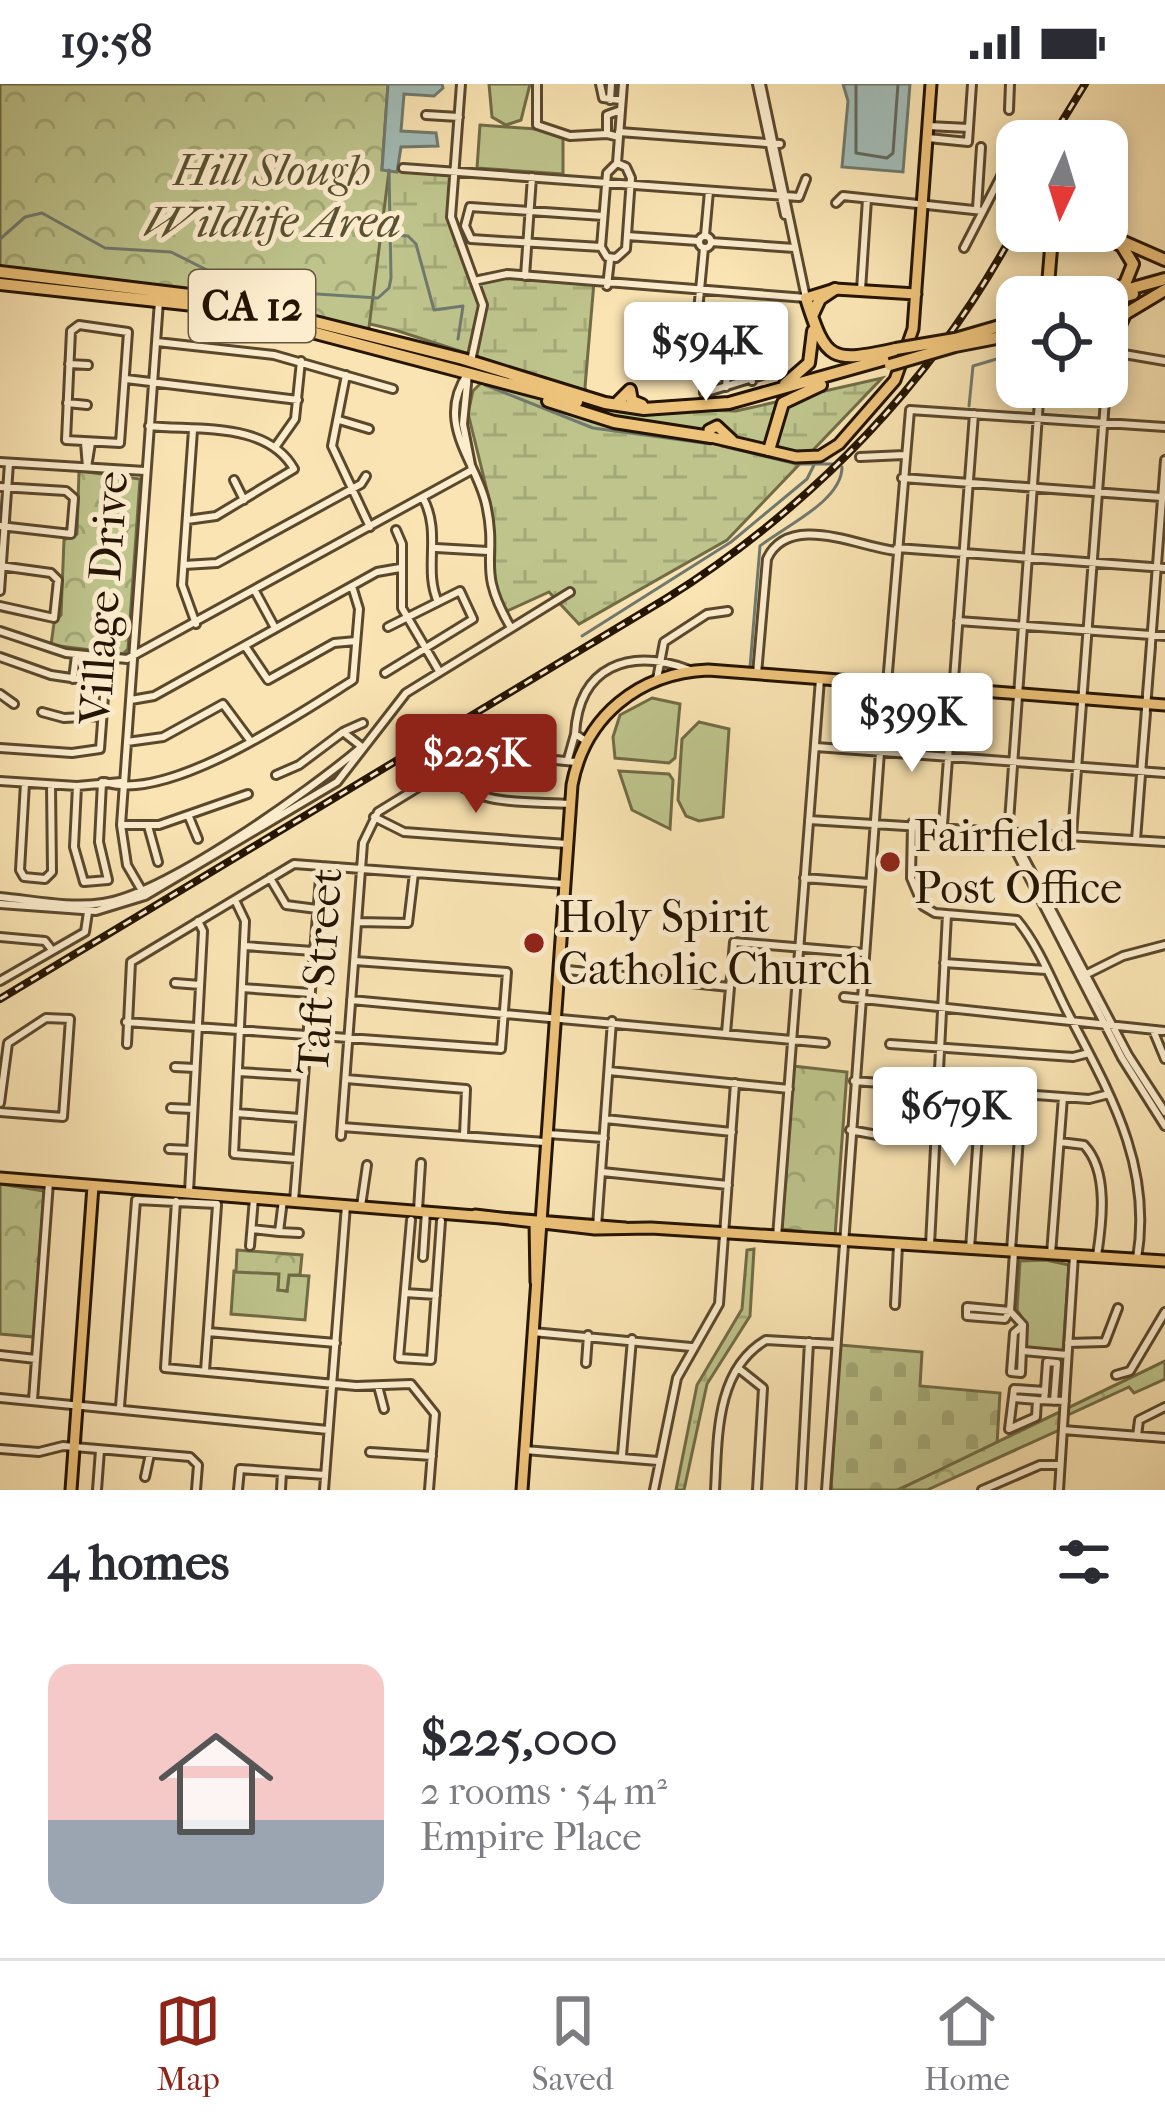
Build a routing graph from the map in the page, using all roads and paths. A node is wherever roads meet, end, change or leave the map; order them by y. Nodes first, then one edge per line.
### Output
1 (461, 84) edge
2 (537, 84) edge
3 (600, 84) edge
4 (611, 84) edge
5 (623, 84) edge
6 (759, 84) edge
7 (931, 84) edge
8 (972, 84) edge
9 (1010, 84) edge
10 (610, 100) junction
11 (621, 105) junction
12 (1009, 110) dead end
13 (426, 115) dead end
14 (459, 117) junction
15 (928, 126) junction
16 (969, 128) junction
17 (607, 134) junction
18 (619, 135) junction
19 (927, 138) junction
20 (775, 143) junction
21 (982, 147) dead end
22 (616, 164) junction
23 (403, 168) dead end
24 (454, 171) junction
25 (532, 177) junction
26 (806, 179) dead end
27 (996, 181) edge
28 (606, 182) junction
29 (631, 184) junction
30 (709, 190) junction
31 (783, 196) junction
32 (867, 199) junction
33 (836, 203) dead end
34 (922, 203) junction
35 (980, 209) junction
36 (530, 211) junction
37 (604, 216) junction
38 (627, 236) junction
39 (705, 242) junction
40 (528, 243) junction
41 (1128, 243) edge
42 (601, 248) junction
43 (794, 248) junction
44 (964, 248) dead end
45 (610, 258) junction
46 (1165, 260) edge
47 (0, 272) edge
48 (525, 275) junction
49 (475, 281) junction
50 (0, 284) edge
51 (1165, 285) edge
52 (607, 286) junction
53 (835, 289) junction
54 (861, 290) junction
55 (701, 293) junction
56 (916, 293) junction
57 (1128, 293) edge
58 (159, 298) junction
59 (806, 298) junction
60 (1128, 312) edge
61 (813, 322) junction
62 (701, 333) junction
63 (996, 333) edge
64 (730, 337) junction
65 (754, 338) junction
66 (155, 342) junction
67 (1128, 355) edge
68 (893, 357) junction
69 (301, 361) junction
70 (1165, 361) edge
71 (69, 364) junction
72 (88, 365) dead end
73 (469, 367) junction
74 (346, 375) junction
75 (752, 381) junction
76 (126, 382) junction
77 (152, 383) junction
78 (512, 385) junction
79 (821, 385) junction
80 (393, 389) dead end
81 (726, 389) junction
82 (751, 398) junction
83 (298, 400) junction
84 (67, 403) junction
85 (87, 404) dead end
86 (1038, 408) edge
87 (1104, 408) edge
88 (457, 414) junction
89 (974, 414) junction
90 (1037, 418) junction
91 (339, 420) junction
92 (1103, 423) junction
93 (463, 424) junction
94 (149, 426) junction
95 (1165, 427) edge
96 (368, 429) dead end
97 (193, 430) junction
98 (711, 436) joint
99 (88, 443) junction
100 (276, 446) junction
101 (769, 450) junction
102 (904, 455) junction
103 (860, 457) dead end
104 (1165, 460) edge
105 (5, 463) edge
106 (87, 467) junction
107 (472, 470) junction
108 (146, 471) junction
109 (365, 476) dead end
110 (902, 478) junction
111 (234, 480) dead end
112 (969, 483) junction
113 (4, 487) edge
114 (1033, 488) junction
115 (349, 490) junction
116 (1098, 493) junction
117 (423, 497) junction
118 (1164, 498) edge
119 (244, 500) junction
120 (187, 520) junction
121 (3, 527) edge
122 (370, 527) junction
123 (396, 530) dead end
124 (436, 548) junction
125 (897, 549) junction
126 (488, 551) junction
127 (963, 553) junction
128 (1028, 557) junction
129 (1092, 562) junction
130 (184, 565) junction
131 (2, 566) edge
132 (400, 568) junction
133 (1161, 568) edge
134 (352, 586) junction
135 (0, 591) edge
136 (255, 591) junction
137 (570, 592) dead end
138 (438, 602) junction
139 (0, 606) edge
140 (728, 611) dead end
141 (409, 621) junction
142 (958, 621) junction
143 (196, 624) junction
144 (1022, 626) junction
145 (388, 627) dead end
146 (275, 628) junction
147 (511, 628) junction
148 (0, 631) edge
149 (1087, 631) junction
150 (1151, 635) junction
151 (1165, 636) edge
152 (356, 640) junction
153 (245, 646) junction
154 (425, 649) junction
155 (76, 655) junction
156 (133, 656) junction
157 (0, 657) edge
158 (657, 665) junction
159 (439, 671) junction
160 (693, 671) junction
161 (385, 673) dead end
162 (757, 674) junction
163 (73, 679) junction
164 (657, 679) junction
165 (820, 679) junction
166 (886, 684) junction
167 (953, 689) junction
168 (0, 694) edge
169 (1018, 694) junction
170 (1082, 698) junction
171 (130, 700) junction
172 (14, 704) dead end
173 (1146, 704) junction
174 (1165, 705) edge
175 (42, 712) dead end
176 (103, 716) junction
177 (363, 723) dead end
178 (343, 732) junction
179 (575, 734) junction
180 (249, 739) junction
181 (586, 741) junction
182 (127, 742) junction
183 (362, 747) junction
184 (814, 747) junction
185 (0, 748) edge
186 (880, 752) junction
187 (948, 757) junction
188 (572, 761) junction
189 (1012, 762) junction
190 (1077, 766) junction
191 (446, 770) junction
192 (1142, 772) junction
193 (1165, 773) edge
194 (276, 775) dead end
195 (0, 781) edge
196 (104, 782) junction
197 (25, 783) junction
198 (124, 783) junction
199 (51, 785) junction
200 (77, 786) junction
201 (248, 794) dead end
202 (570, 804) junction
203 (189, 817) junction
204 (374, 817) junction
205 (809, 820) junction
206 (874, 823) junction
207 (912, 823) junction
208 (121, 825) junction
209 (943, 825) junction
210 (148, 826) junction
211 (1008, 830) junction
212 (1032, 832) junction
213 (1072, 835) junction
214 (198, 839) dead end
215 (1136, 840) junction
216 (1165, 842) edge
217 (567, 844) junction
218 (1021, 848) junction
219 (158, 862) dead end
220 (320, 866) junction
221 (361, 869) junction
222 (414, 873) junction
223 (270, 878) junction
224 (804, 878) junction
225 (869, 883) junction
226 (564, 884) junction
227 (143, 893) junction
228 (235, 899) junction
229 (0, 901) edge
230 (317, 909) junction
231 (88, 912) junction
232 (947, 914) junction
233 (198, 921) junction
234 (358, 922) junction
235 (0, 937) edge
236 (1165, 945) edge
237 (244, 946) junction
238 (800, 947) junction
239 (52, 950) junction
240 (313, 951) junction
241 (864, 953) junction
242 (355, 961) junction
243 (944, 963) junction
244 (557, 969) junction
245 (1046, 970) junction
246 (1083, 976) junction
247 (0, 981) edge
248 (176, 983) dead end
249 (200, 985) junction
250 (729, 987) junction
251 (242, 988) junction
252 (310, 993) junction
253 (844, 998) dead end
254 (351, 1000) junction
255 (860, 1000) junction
256 (941, 1007) junction
257 (505, 1011) junction
258 (554, 1015) junction
259 (1070, 1017) junction
260 (612, 1021) junction
261 (126, 1022) junction
262 (1109, 1026) junction
263 (197, 1027) junction
264 (240, 1030) junction
265 (1153, 1030) junction
266 (1165, 1031) edge
267 (726, 1033) junction
268 (307, 1035) junction
269 (348, 1039) junction
270 (792, 1040) junction
271 (824, 1043) dead end
272 (890, 1044) dead end
273 (127, 1045) dead end
274 (938, 1047) junction
275 (1089, 1054) junction
276 (1165, 1059) edge
277 (175, 1067) dead end
278 (194, 1068) junction
279 (609, 1070) junction
280 (238, 1072) junction
281 (304, 1076) junction
282 (346, 1079) junction
283 (854, 1082) junction
284 (735, 1083) junction
285 (938, 1088) junction
286 (788, 1089) junction
287 (981, 1091) junction
288 (1022, 1094) junction
289 (1109, 1094) junction
290 (1063, 1097) junction
291 (0, 1108) edge
292 (171, 1108) dead end
293 (193, 1109) junction
294 (1165, 1112) edge
295 (236, 1113) junction
296 (300, 1118) junction
297 (605, 1119) junction
298 (1165, 1126) edge
299 (850, 1130) junction
300 (732, 1132) junction
301 (886, 1132) dead end
302 (464, 1135) junction
303 (545, 1138) junction
304 (604, 1138) junction
305 (1060, 1142) junction
306 (169, 1149) dead end
307 (191, 1150) junction
308 (297, 1159) junction
309 (422, 1163) dead end
310 (367, 1165) dead end
311 (602, 1172) junction
312 (0, 1178) edge
313 (49, 1182) junction
314 (728, 1185) junction
315 (93, 1186) junction
316 (189, 1193) junction
317 (254, 1198) junction
318 (218, 1200) junction
319 (176, 1201) junction
320 (289, 1201) junction
321 (346, 1205) junction
322 (361, 1206) junction
323 (418, 1214) junction
324 (441, 1221) dead end
325 (538, 1221) junction
326 (597, 1226) junction
327 (252, 1229) junction
328 (279, 1232) junction
329 (299, 1233) dead end
330 (724, 1233) junction
331 (777, 1237) junction
332 (842, 1242) junction
333 (898, 1245) junction
334 (250, 1246) dead end
335 (930, 1247) junction
336 (970, 1249) junction
337 (1012, 1251) junction
338 (1052, 1254) junction
339 (1075, 1255) junction
340 (408, 1256) junction
341 (1096, 1256) junction
342 (423, 1257) junction
343 (438, 1258) junction
344 (1137, 1259) junction
345 (1165, 1261) edge
346 (405, 1293) junction
347 (436, 1295) junction
348 (895, 1305) dead end
349 (1118, 1308) dead end
350 (1010, 1311) junction
351 (1165, 1312) edge
352 (1023, 1325) junction
353 (208, 1332) junction
354 (533, 1332) junction
355 (588, 1335) junction
356 (632, 1339) junction
357 (336, 1342) junction
358 (809, 1342) junction
359 (1068, 1343) junction
360 (835, 1344) junction
361 (691, 1347) junction
362 (1023, 1352) junction
363 (1068, 1354) junction
364 (0, 1355) edge
365 (35, 1358) junction
366 (586, 1363) dead end
367 (738, 1368) junction
368 (206, 1373) junction
369 (1116, 1375) dead end
370 (332, 1384) junction
371 (378, 1386) junction
372 (0, 1398) edge
373 (1045, 1398) junction
374 (33, 1400) junction
375 (1065, 1401) junction
376 (77, 1404) junction
377 (120, 1407) junction
378 (1165, 1407) edge
379 (384, 1409) dead end
380 (328, 1430) junction
381 (1063, 1430) junction
382 (1137, 1436) junction
383 (1165, 1438) edge
384 (74, 1447) junction
385 (0, 1449) edge
386 (100, 1450) junction
387 (525, 1450) junction
388 (370, 1452) dead end
389 (150, 1454) junction
390 (432, 1456) junction
391 (622, 1456) junction
392 (658, 1461) junction
393 (1060, 1465) junction
394 (282, 1472) junction
395 (325, 1475) junction
396 (145, 1477) dead end
397 (71, 1490) edge
398 (97, 1490) edge
399 (196, 1490) edge
400 (238, 1490) edge
401 (281, 1490) edge
402 (323, 1490) edge
403 (429, 1490) edge
404 (522, 1490) edge
405 (654, 1490) edge
406 (715, 1490) edge
407 (758, 1490) edge
408 (801, 1490) edge
409 (826, 1490) edge
410 (982, 1490) edge
411 (1059, 1490) edge

1 - 14 street
2 - 17 street
3 - 10 street
4 - 10 street
5 - 11 street
6 - 20 street
7 - 15 main road
8 - 16 street
9 - 12 street
10 - 11 street
11 - 17 street
11 - 18 street
13 - 14 street
14 - 24 street
15 - 16 street
15 - 19 main road
16 - 19 street
17 - 18 street
18 - 20 street
18 - 22 street
19 - 34 main road
20 - 31 street
21 - 35 street
22 - 28 street
22 - 29 street
23 - 24 street
24 - 25 street
24 - 49 street
25 - 28 street
25 - 36 street
26 - 31 street
27 - 35 street
28 - 29 street
28 - 37 street
29 - 30 street
29 - 38 street
30 - 31 street
30 - 39 street
31 - 43 street
32 - 33 street
32 - 34 street
32 - 54 street
34 - 35 street
34 - 56 main road
35 - 44 street
36 - 37 street
36 - 40 street
36 - 40 street
37 - 42 street
38 - 39 street
38 - 45 street
39 - 43 street
39 - 55 street
40 - 42 street
40 - 48 street
41 - 46 highway
42 - 45 street
43 - 59 street
45 - 52 street
47 - 73 highway, CA 12
48 - 49 street
48 - 52 street
49 - 73 street
50 - 58 highway, CA 12
51 - 57 highway
51 - 60 highway
52 - 55 street
53 - 54 main road
53 - 59 main road
53 - 61 highway
54 - 56 main road
55 - 59 street
55 - 62 street
56 - 101 main road
58 - 66 street, Village Drive
58 - 73 highway, CA 12
59 - 61 highway
61 - 68 highway
61 - 82 highway
62 - 64 street
62 - 81 street
63 - 68 highway, bridge
64 - 65 street
64 - 81 street
65 - 75 street
65 - 75 street
66 - 69 street
66 - 77 street, Village Drive
67 - 70 street
68 - 79 highway, CA 12
68 - 82 highway, CA 12
69 - 74 street
69 - 83 street
71 - 72 street
71 - 76 street
71 - 84 street
73 - 78 highway, CA 12
73 - 82 highway, CA 12
73 - 88 street
73 - 93 street
74 - 80 street
74 - 91 street
75 - 81 street
76 - 77 street
76 - 99 street
77 - 83 street
77 - 94 street, Village Drive
78 - 79 highway, CA 12
78 - 98 highway
79 - 101 highway
83 - 100 street
84 - 85 street
84 - 99 street
86 - 90 street
87 - 92 street
88 - 93 street
88 - 107 street
89 - 90 street
89 - 102 street
89 - 112 street
90 - 92 street
90 - 114 street
91 - 96 street
91 - 115 street
92 - 95 street
92 - 116 street
93 - 107 street
94 - 97 street
94 - 108 street, Village Drive
97 - 100 street
97 - 120 street
98 - 101 main road
99 - 106 street
100 - 119 street
102 - 103 street
102 - 110 street
104 - 118 street
105 - 106 street
105 - 113 street
106 - 108 street
107 - 117 street
107 - 126 street
108 - 156 street, Village Drive
109 - 115 street
110 - 112 street
110 - 125 street
111 - 119 street
112 - 114 street
112 - 127 street
113 - 121 street
113 - 121 street
114 - 116 street
114 - 128 street
115 - 122 street
115 - 130 street
116 - 118 street
116 - 129 street
117 - 122 street
117 - 124 street
118 - 133 street
119 - 120 street
120 - 130 street
121 - 131 street
122 - 136 street
123 - 132 street
124 - 126 street
124 - 138 street
125 - 127 street
125 - 162 street
125 - 166 street
126 - 147 street
127 - 128 street
127 - 142 street
128 - 129 street
128 - 144 street
129 - 133 street
129 - 149 street
130 - 143 street
131 - 135 street
131 - 139 street
132 - 134 street
132 - 141 street
133 - 150 street
134 - 146 street
134 - 152 street
136 - 143 street
136 - 146 street
137 - 147 street
138 - 141 street
138 - 154 street
140 - 158 street
141 - 145 street
141 - 154 street
142 - 144 street
142 - 167 street
143 - 156 street
144 - 149 street
144 - 169 street
146 - 153 street
147 - 159 street
148 - 155 street
149 - 150 street
149 - 170 street
150 - 151 street
150 - 173 street
152 - 153 street
152 - 180 street
153 - 171 street
154 - 159 street
154 - 161 street
155 - 156 street
155 - 163 street
156 - 171 street, Village Drive
157 - 163 street
158 - 160 street
158 - 164 street
158 - 179 street
159 - 183 street
160 - 162 main road
160 - 164 main road
162 - 165 main road
163 - 176 street
164 - 181 main road
165 - 166 main road
165 - 184 street
166 - 167 main road
167 - 169 main road
167 - 187 street
168 - 172 street
169 - 170 main road
169 - 189 street
170 - 173 main road
170 - 190 street
171 - 182 street, Village Drive
173 - 174 main road
173 - 192 street
175 - 176 street
176 - 185 street
177 - 178 street
178 - 183 street
178 - 194 street
179 - 181 street
179 - 188 street
180 - 182 street
180 - 198 street
181 - 188 main road
182 - 198 street, Village Drive
183 - 227 street
184 - 186 street
184 - 205 street
186 - 187 street
186 - 206 street
187 - 189 street
187 - 209 street
188 - 191 street, Taft Street
188 - 202 main road
189 - 190 street
189 - 211 street
190 - 192 street
190 - 213 street
191 - 202 street
191 - 204 street, Taft Street
192 - 193 street
192 - 215 street
195 - 197 street
196 - 198 street
196 - 200 street
196 - 200 street
197 - 199 street
197 - 199 street
198 - 208 street, Village Drive
199 - 200 street
201 - 203 street
202 - 217 main road
203 - 210 street
203 - 214 street
204 - 217 street
204 - 221 street, Taft Street
205 - 206 street
205 - 224 street
206 - 207 street
206 - 225 street
207 - 209 street
207 - 232 street
208 - 210 street
208 - 227 street, Village Drive
209 - 211 street
210 - 219 street
211 - 212 street
211 - 218 street
211 - 246 street
212 - 213 street
212 - 218 street
213 - 215 street
215 - 216 street
217 - 226 main road
218 - 246 street
220 - 221 street
220 - 223 street
220 - 230 street
221 - 222 street
221 - 234 street, Taft Street
222 - 226 street
222 - 234 street
223 - 228 street
223 - 230 street
224 - 225 street
224 - 238 street
225 - 241 street
226 - 244 main road
227 - 229 street
227 - 231 street
228 - 233 street
228 - 237 street
229 - 231 street
230 - 240 street
231 - 239 street
232 - 243 street
232 - 245 street
233 - 249 street
233 - 261 street
234 - 242 street, Taft Street
235 - 239 street
236 - 246 street
237 - 240 street
237 - 251 street
238 - 241 street
238 - 250 street
238 - 270 street
239 - 247 street
240 - 252 street
241 - 255 street
242 - 254 street, Taft Street
242 - 257 street
243 - 245 street
243 - 256 street
244 - 250 street
244 - 258 main road
245 - 259 street
246 - 262 street
248 - 249 street
249 - 263 street
250 - 267 street
251 - 252 street
251 - 264 street
252 - 268 street
253 - 255 street
254 - 257 street
254 - 269 street, Taft Street
255 - 256 street
255 - 283 street
256 - 259 street
256 - 274 street
257 - 258 street
257 - 269 street
258 - 260 street
258 - 303 main road
259 - 262 street
259 - 275 street
260 - 267 street
260 - 279 street
261 - 263 street
261 - 273 street
262 - 265 street
262 - 294 street
262 - 298 street
263 - 264 street
263 - 278 street
264 - 268 street
264 - 280 street
265 - 266 street
265 - 276 street
267 - 270 street
268 - 269 street
268 - 281 street
269 - 282 street, Taft Street
270 - 271 street
270 - 286 street
272 - 274 street
274 - 275 street
274 - 285 street
275 - 289 street
277 - 278 street
278 - 293 street
279 - 284 street
279 - 297 street
280 - 281 street
280 - 295 street
281 - 296 street
282 - 302 street
282 - 302 street, Taft Street
283 - 285 street
283 - 299 street
284 - 286 street
284 - 300 street
285 - 287 street
285 - 335 street
286 - 331 street
287 - 288 street
287 - 336 street
288 - 290 street
288 - 337 street
289 - 290 street
289 - 344 street
290 - 305 street
291 - 291 street
292 - 293 street
293 - 307 street
295 - 296 street
295 - 308 street
296 - 308 street
297 - 300 street
297 - 304 street
299 - 301 street
299 - 332 street
300 - 314 street
302 - 303 street
303 - 304 street
303 - 325 main road
304 - 311 street
305 - 338 street
305 - 341 street
306 - 307 street
307 - 316 street
308 - 320 street
309 - 323 street
310 - 322 street
311 - 314 street
311 - 326 street
312 - 313 main road
313 - 315 main road
313 - 365 street
314 - 330 street
315 - 316 main road
315 - 376 main road
316 - 318 main road
317 - 318 main road
317 - 320 main road
317 - 327 street
318 - 319 street
318 - 353 street
319 - 368 street
319 - 377 street
320 - 321 main road
320 - 328 street
321 - 322 main road
321 - 357 street
322 - 323 main road
323 - 325 main road
323 - 340 street
323 - 342 street
324 - 343 street
325 - 326 main road
325 - 354 main road
326 - 330 main road
327 - 328 street
327 - 334 street
328 - 329 street
330 - 331 main road
330 - 361 street
331 - 332 main road
332 - 333 main road
332 - 360 street
333 - 335 main road
333 - 348 street
335 - 336 main road
336 - 337 main road
337 - 338 main road
337 - 350 street
338 - 339 main road
339 - 341 main road
339 - 359 street
340 - 342 street
340 - 346 street
341 - 344 main road
342 - 343 street
343 - 347 street
344 - 345 main road
346 - 347 street
346 - 347 street
349 - 359 street
350 - 350 street
350 - 352 street
351 - 369 street
352 - 362 street
352 - 362 street
353 - 357 street
353 - 368 street
354 - 355 street
354 - 387 main road
355 - 356 street
355 - 366 street
356 - 361 street
356 - 391 street
357 - 370 street
358 - 360 street
358 - 367 street
358 - 408 street
359 - 363 street
360 - 409 street
361 - 392 street
362 - 363 street
363 - 375 street
364 - 365 street
365 - 374 street
367 - 406 street
367 - 407 street
368 - 370 street
370 - 371 street
370 - 380 street
371 - 379 street
371 - 390 street
372 - 374 street
373 - 373 street
373 - 373 street
373 - 375 street
374 - 376 street
375 - 381 street
376 - 377 street
376 - 384 main road
377 - 380 street
378 - 382 street
380 - 395 street
381 - 382 street
381 - 393 street
382 - 383 street
384 - 385 street
384 - 386 street
384 - 397 main road
386 - 389 street
386 - 398 street
387 - 391 street
387 - 404 main road
388 - 390 street
389 - 396 street
389 - 399 street
390 - 403 street
391 - 392 street
392 - 405 street
393 - 410 street
393 - 411 street
394 - 395 street
394 - 400 street
394 - 401 street
395 - 402 street

